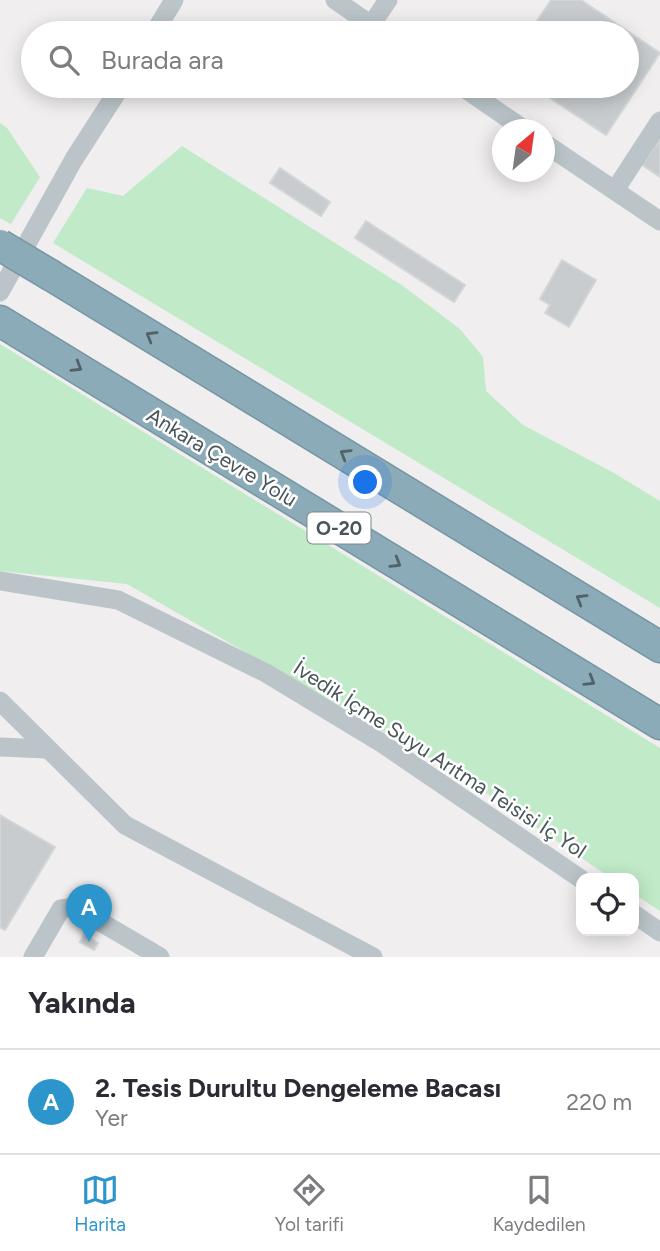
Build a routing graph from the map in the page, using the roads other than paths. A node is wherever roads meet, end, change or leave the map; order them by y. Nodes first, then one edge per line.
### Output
1 (174, 0) edge
2 (335, 0) edge
3 (388, 0) edge
4 (161, 21) edge
5 (365, 21) edge
6 (380, 21) edge
7 (113, 98) edge
8 (478, 98) edge
9 (509, 119) edge
10 (660, 121) edge
11 (555, 149) edge
12 (615, 190) junction
13 (660, 221) edge
14 (0, 245) edge
15 (0, 292) edge
16 (9, 326) edge
17 (0, 581) edge
18 (660, 647) edge
19 (0, 701) edge
20 (660, 724) edge
21 (0, 747) edge
22 (47, 749) junction
23 (576, 876) edge
24 (639, 917) edge
25 (660, 932) edge
26 (33, 957) edge
27 (160, 957) edge
28 (373, 957) edge

1 - 4 street
2 - 5 street
3 - 6 street
7 - 15 street
8 - 9 street
10 - 12 street
11 - 12 street
12 - 13 street
18 -> 14 highway, bridge
16 -> 20 highway, Ankara Çevre Yolu / O-20
17 - 23 street, İvedik İçme Suyu Arıtma Teisisi İç Yol
19 - 22 street
21 - 22 street
22 - 28 street
24 - 25 street
26 - 27 street

